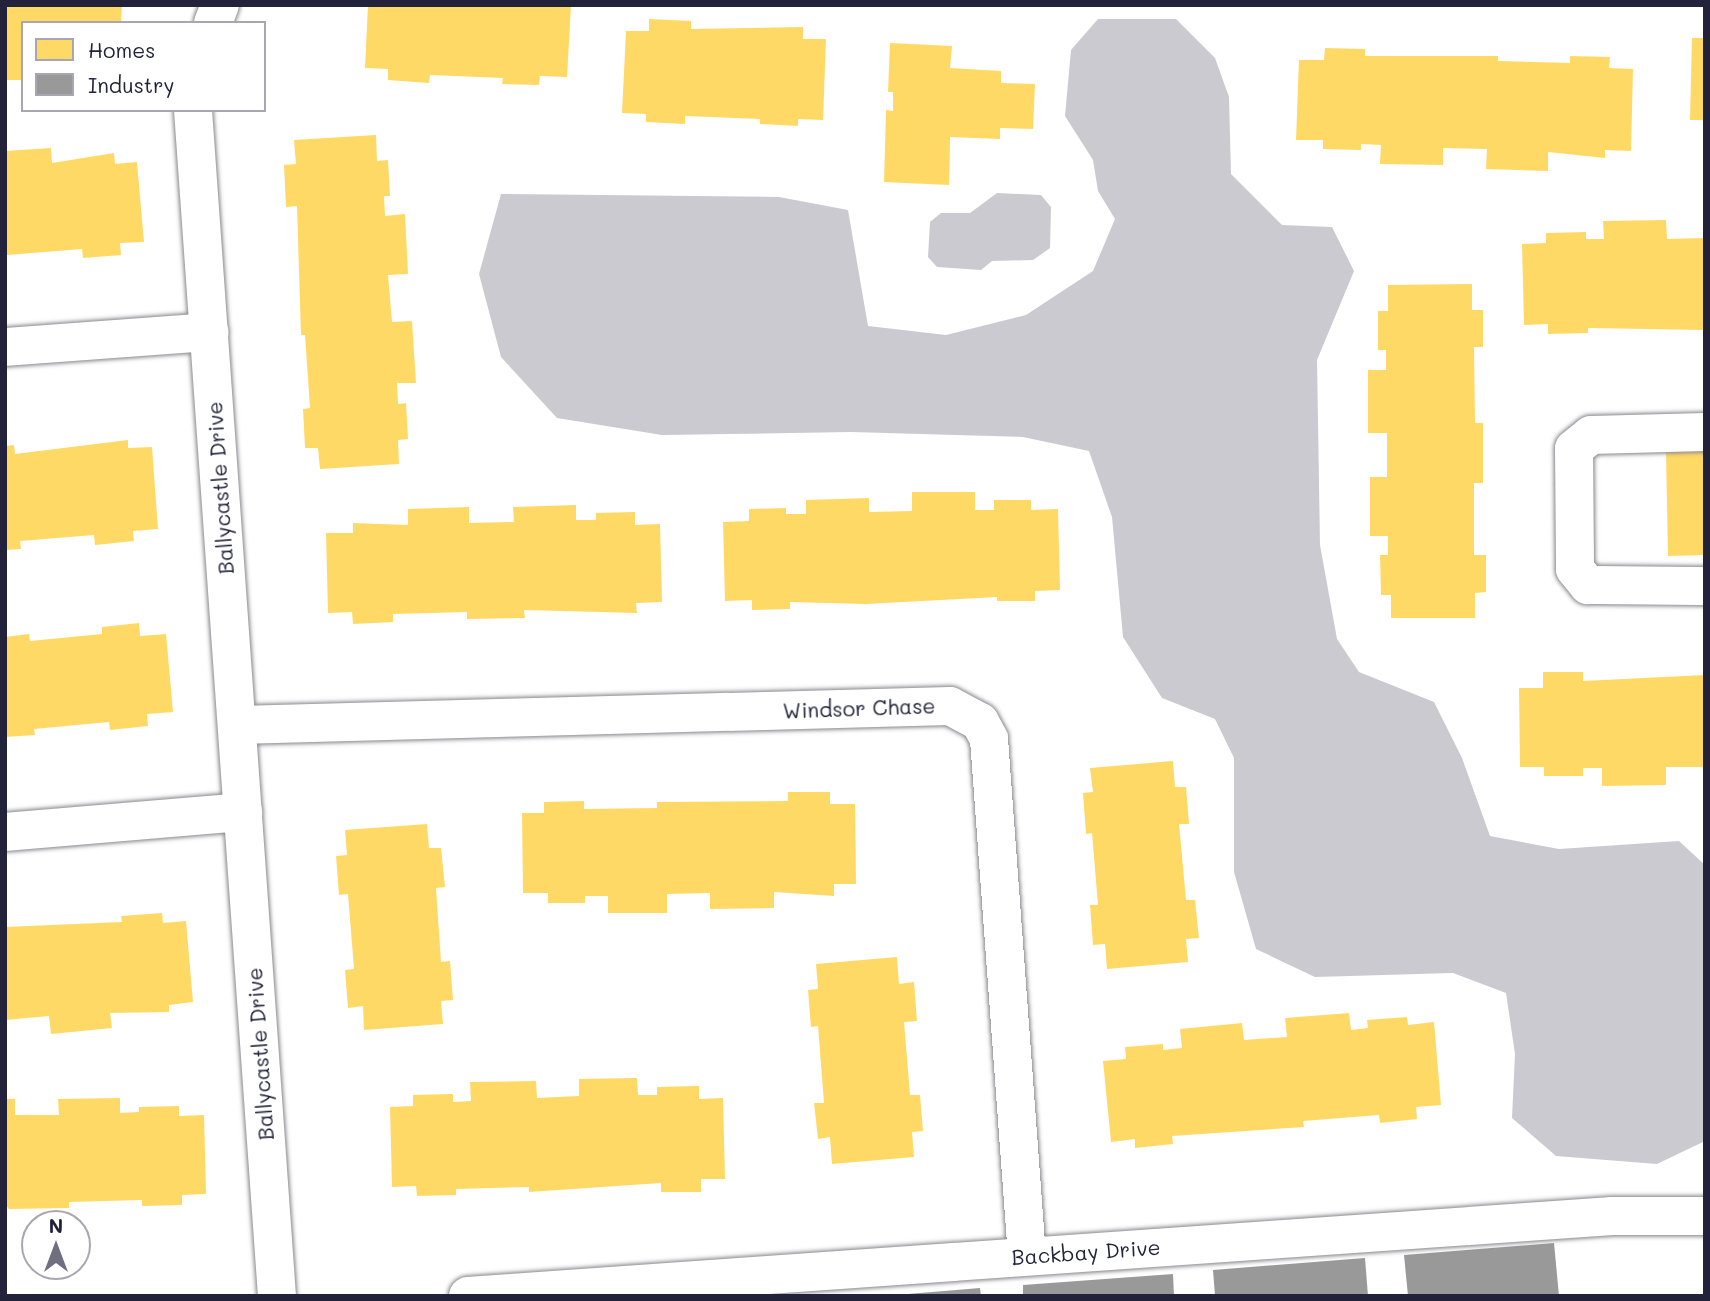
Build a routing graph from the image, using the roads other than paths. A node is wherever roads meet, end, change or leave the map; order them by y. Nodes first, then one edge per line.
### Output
1 (193, 112) edge
2 (209, 332) junction
3 (5, 347) edge
4 (1705, 432) edge
5 (1705, 586) edge
6 (238, 725) junction
7 (243, 811) junction
8 (5, 832) edge
9 (1705, 1216) edge
10 (1027, 1256) junction
11 (277, 1296) edge
12 (467, 1296) edge

1 - 2 street, Ballycastle Drive
2 - 3 street
2 - 6 street, Ballycastle Drive
4 - 5 street
6 - 7 street, Ballycastle Drive
6 - 10 street, Windsor Chase
7 - 8 street
7 - 11 street, Ballycastle Drive
9 - 10 street, Backbay Drive
10 - 12 street, Backbay Drive

